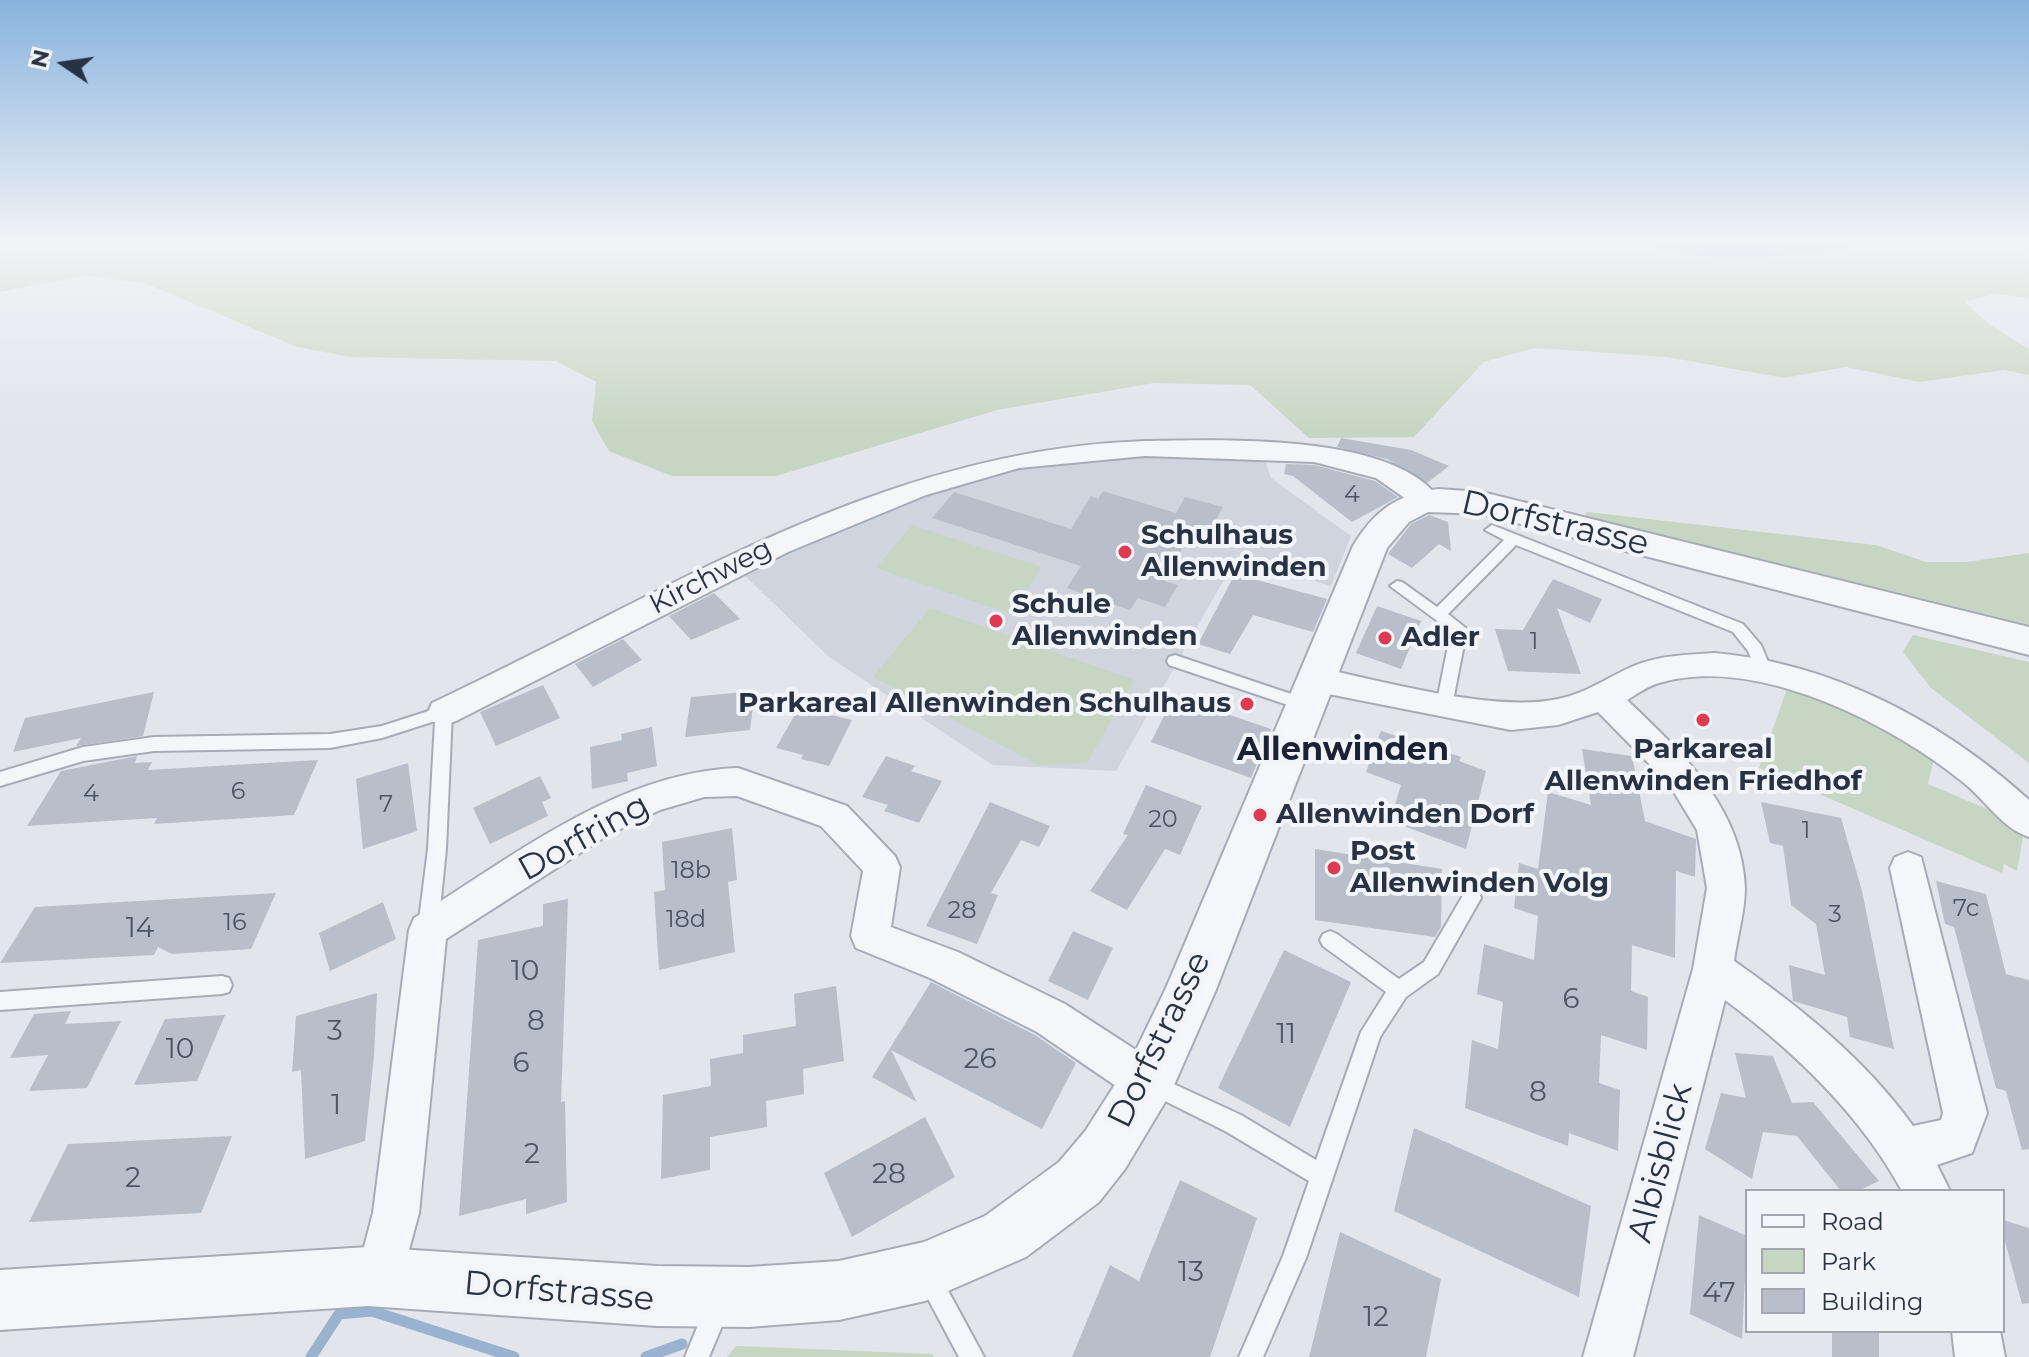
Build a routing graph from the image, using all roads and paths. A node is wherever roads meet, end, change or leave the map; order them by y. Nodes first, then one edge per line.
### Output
1 (1426, 500) junction
2 (1492, 530) dead end
3 (1514, 538) junction
4 (1397, 586) dead end
5 (1438, 615) junction
6 (2029, 641) edge
7 (1175, 661) dead end
8 (1763, 669) junction
9 (1313, 693) junction
10 (1604, 698) junction
11 (1444, 706) junction
12 (444, 712) junction
13 (0, 779) edge
14 (2029, 822) edge
15 (1908, 868) dead end
16 (1472, 898) dead end
17 (428, 930) junction
18 (1330, 940) dead end
19 (1713, 969) junction
20 (222, 985) dead end
21 (1399, 990) junction
22 (0, 1001) edge
23 (1147, 1082) junction
24 (1906, 1150) junction
25 (1323, 1177) junction
26 (1926, 1189) edge
27 (380, 1277) junction
28 (930, 1280) junction
29 (0, 1300) edge
30 (708, 1331) edge
31 (1976, 1333) edge
32 (972, 1357) edge
33 (1251, 1357) edge
34 (1608, 1357) edge
35 (1980, 1357) edge

1 - 6 street, Dorfstrasse
1 - 9 street, Dorfstrasse
1 - 12 street, Kirchweg
2 - 3 lane
3 - 5 lane
3 - 8 lane
4 - 5 lane
5 - 11 lane
7 - 9 lane
8 - 10 street
8 - 14 street
9 - 11 street
9 - 23 street, Dorfstrasse
10 - 11 street
10 - 19 street, Albisblick
12 - 13 lane, Kirchweg
12 - 17 lane
15 - 24 street
16 - 21 lane
17 - 23 street, Dorfring
17 - 27 street
18 - 21 lane
19 - 24 street
19 - 34 street, Albisblick
20 - 22 lane
21 - 25 lane
23 - 25 lane
23 - 28 street, Dorfstrasse
24 - 26 street
25 - 33 lane
27 - 29 street, Dorfstrasse
27 - 30 street, Dorfstrasse
28 - 30 street, Dorfstrasse
28 - 32 lane
31 - 35 street

